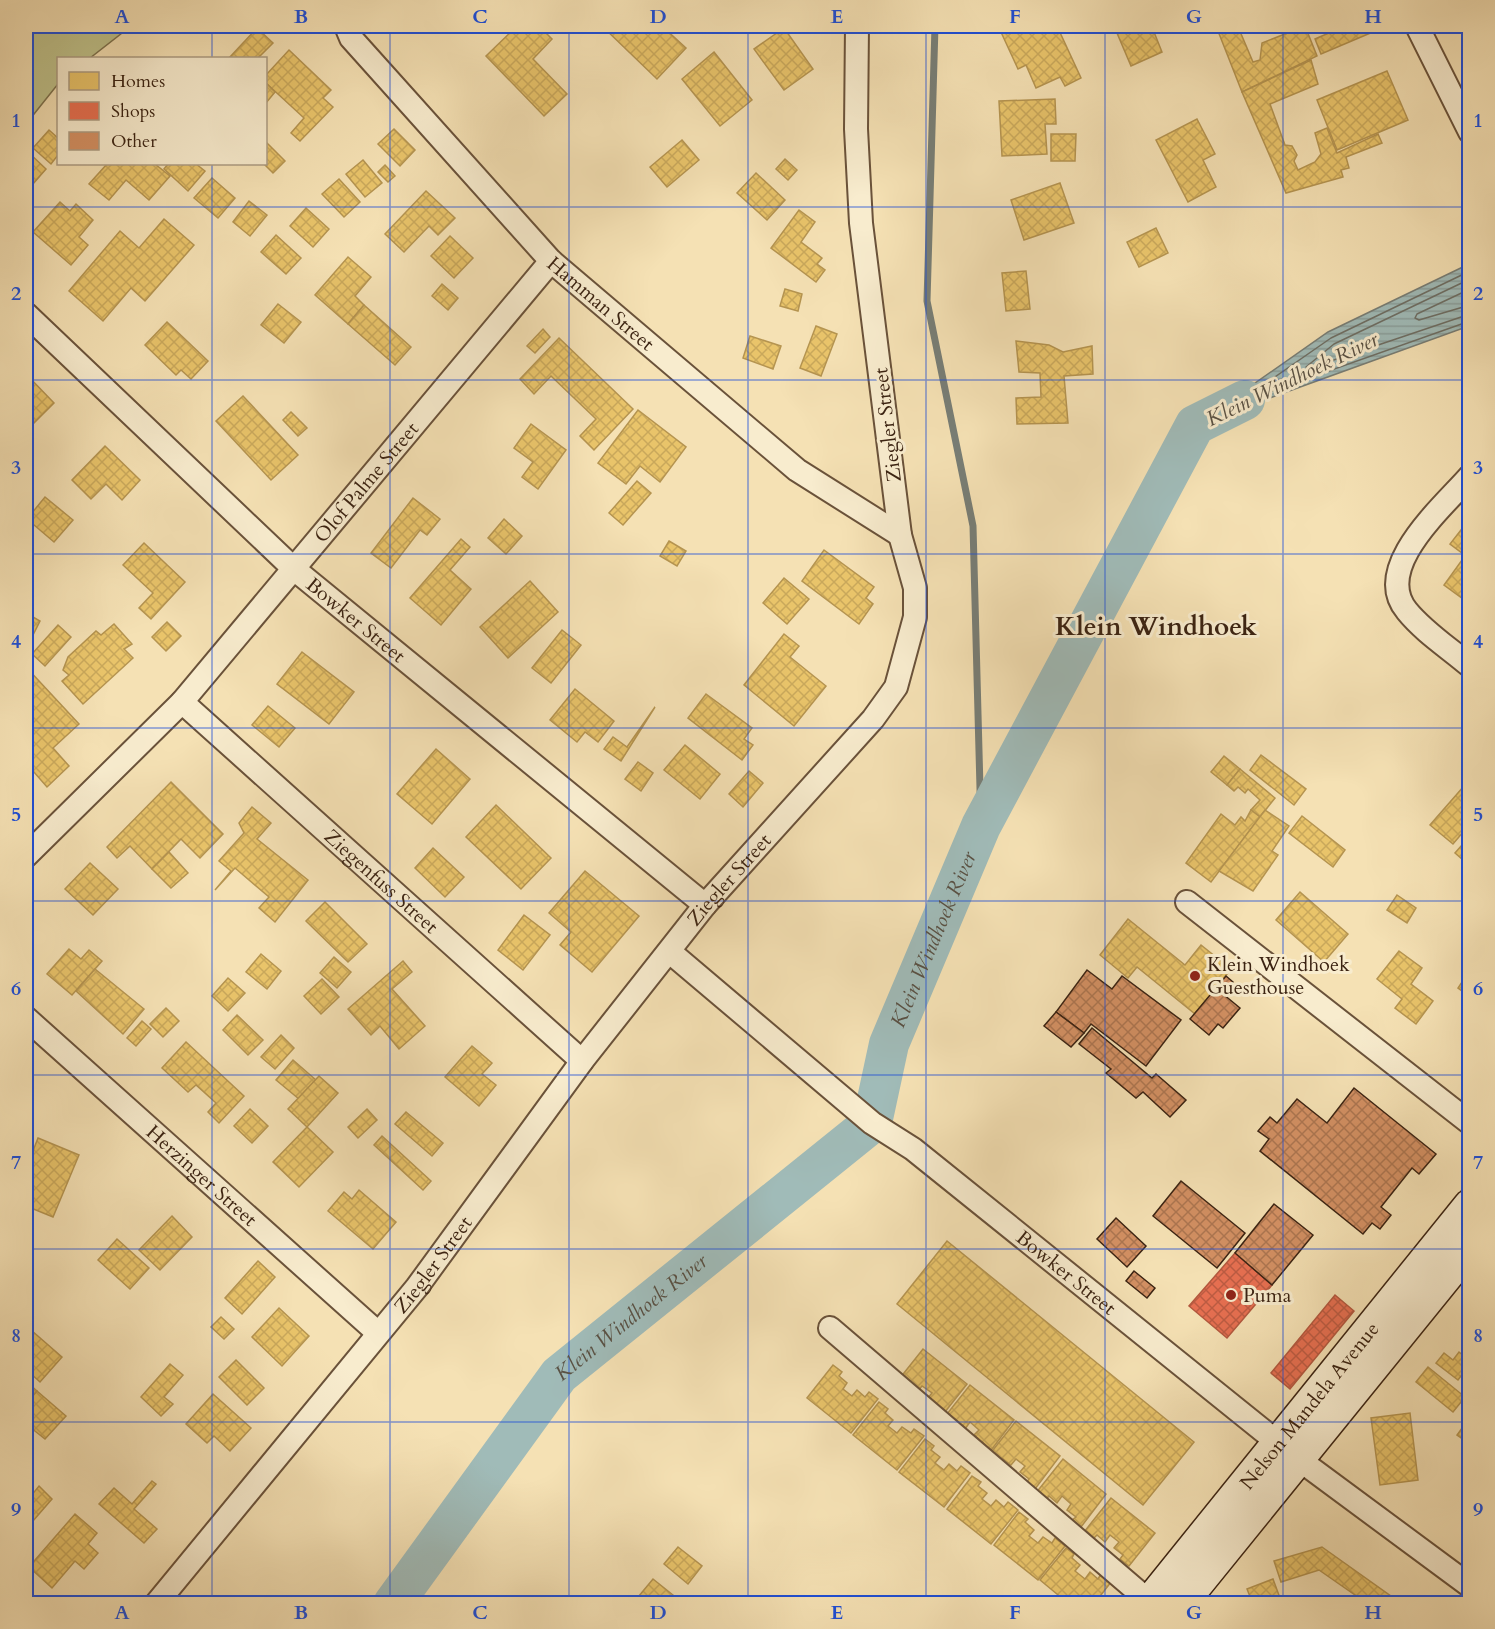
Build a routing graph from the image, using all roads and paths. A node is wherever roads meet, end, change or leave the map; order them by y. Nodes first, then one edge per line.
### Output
1 (328, 26) edge
2 (857, 26) edge
3 (1418, 26) edge
4 (348, 32) edge
5 (1470, 132) edge
6 (550, 261) junction
7 (26, 314) edge
8 (1470, 476) edge
9 (900, 535) junction
10 (294, 568) junction
11 (1470, 666) edge
12 (182, 702) junction
13 (26, 856) edge
14 (1187, 902) dead end
15 (705, 905) junction
16 (670, 952) junction
17 (26, 1018) edge
18 (582, 1061) junction
19 (1470, 1123) edge
20 (1470, 1206) edge
21 (1470, 1246) edge
22 (830, 1328) dead end
23 (378, 1333) junction
24 (1287, 1450) junction
25 (1470, 1586) edge
26 (1160, 1603) edge
27 (156, 1604) edge

1 - 4 street
2 - 9 street, Ziegler Street
3 - 5 street
4 - 6 street, Hamman Street
6 - 9 street, Hamman Street
6 - 10 street, Olof Palme Street
7 - 10 street, Bowker Street
8 - 11 street
9 - 15 street, Ziegler Street
10 - 12 street, Olof Palme Street
10 - 15 street, Bowker Street
12 - 13 street, Olof Palme Street
12 - 18 street, Ziegenfuss Street
14 - 19 street
15 - 16 street, Ziegler Street
16 - 18 street, Ziegler Street
16 - 24 street, Bowker Street
17 - 23 street, Herzinger Street
18 - 23 street, Ziegler Street
20 - 24 main road, Nelson Mandela Avenue
21 - 24 main road, Nelson Mandela Avenue
22 - 26 street
23 - 27 street, Ziegler Street
24 - 25 street, Bowker Street
24 - 26 main road, Nelson Mandela Avenue

